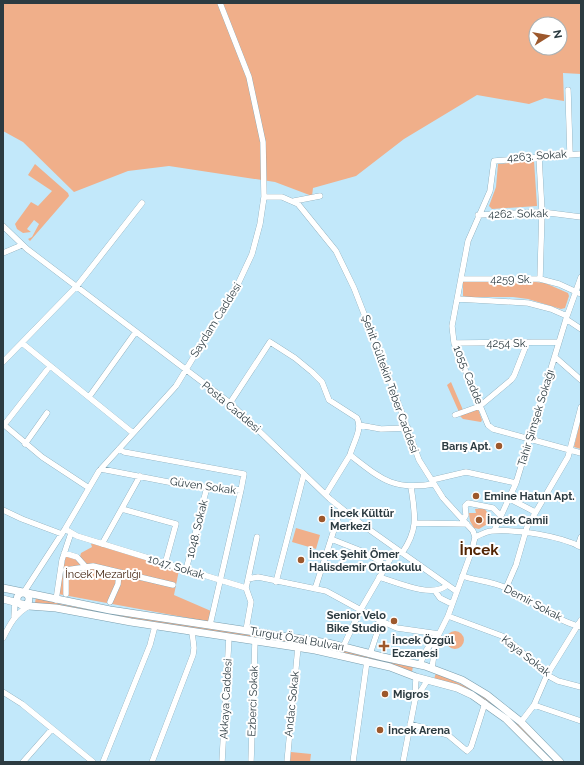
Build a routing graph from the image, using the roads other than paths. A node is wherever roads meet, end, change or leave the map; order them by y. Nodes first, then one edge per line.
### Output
1 (220, 3) edge
2 (568, 90) dead end
3 (570, 154) junction
4 (581, 154) edge
5 (539, 157) junction
6 (494, 161) joint
7 (320, 196) dead end
8 (264, 197) junction
9 (142, 202) dead end
10 (294, 202) junction
11 (542, 212) junction
12 (478, 214) junction
13 (581, 217) edge
14 (3, 226) edge
15 (22, 244) junction
16 (3, 253) edge
17 (581, 277) edge
18 (462, 279) junction
19 (540, 279) junction
20 (77, 286) junction
21 (578, 293) edge
22 (458, 300) junction
23 (567, 318) junction
24 (581, 329) edge
25 (136, 333) junction
26 (560, 342) junction
27 (22, 343) junction
28 (454, 343) junction
29 (526, 343) junction
30 (555, 357) junction
31 (3, 362) edge
32 (47, 370) dead end
33 (185, 370) junction
34 (581, 380) edge
35 (89, 397) junction
36 (230, 403) junction
37 (480, 406) junction
38 (581, 407) edge
39 (47, 413) dead end
40 (455, 415) dead end
41 (4, 425) edge
42 (359, 425) junction
43 (408, 428) junction
44 (133, 433) junction
45 (529, 439) junction
46 (25, 444) junction
47 (119, 449) junction
48 (570, 450) junction
49 (581, 453) edge
50 (350, 455) junction
51 (101, 469) junction
52 (304, 474) junction
53 (140, 476) junction
54 (433, 482) junction
55 (516, 483) junction
56 (207, 487) junction
57 (411, 487) junction
58 (89, 488) junction
59 (241, 490) junction
60 (326, 494) junction
61 (510, 499) junction
62 (341, 508) junction
63 (122, 509) junction
64 (3, 510) edge
65 (535, 512) junction
66 (500, 515) junction
67 (465, 522) junction
68 (415, 523) junction
69 (494, 531) junction
70 (63, 532) junction
71 (71, 533) junction
72 (524, 533) junction
73 (257, 537) dead end
74 (475, 537) junction
75 (581, 537) edge
76 (331, 539) junction
77 (102, 544) junction
78 (580, 547) edge
79 (396, 549) junction
80 (64, 553) junction
81 (402, 553) junction
82 (165, 564) junction
83 (386, 565) junction
84 (86, 566) junction
85 (186, 570) junction
86 (119, 572) junction
87 (462, 576) junction
88 (379, 577) junction
89 (248, 579) junction
90 (220, 581) junction
91 (276, 582) junction
92 (173, 585) dead end
93 (446, 586) junction
94 (3, 588) edge
95 (246, 588) junction
96 (506, 588) junction
97 (315, 589) junction
98 (435, 591) junction
99 (456, 591) junction
100 (24, 592) junction
101 (66, 594) dead end
102 (3, 599) edge
103 (56, 600) junction
104 (110, 602) dead end
105 (18, 604) junction
106 (452, 604) junction
107 (29, 606) junction
108 (361, 609) junction
109 (448, 616) junction
110 (14, 617) junction
111 (581, 620) edge
112 (380, 621) junction
113 (210, 625) junction
114 (155, 626) junction
115 (579, 626) edge
116 (246, 630) junction
117 (192, 632) junction
118 (229, 637) junction
119 (438, 637) junction
120 (3, 638) edge
121 (255, 640) junction
122 (298, 647) junction
123 (343, 647) junction
124 (370, 654) junction
125 (367, 661) junction
126 (420, 664) junction
127 (432, 668) junction
128 (547, 675) junction
129 (416, 677) junction
130 (427, 681) junction
131 (581, 687) edge
132 (3, 692) edge
133 (415, 700) junction
134 (485, 703) junction
135 (534, 705) junction
136 (581, 721) edge
137 (521, 722) junction
138 (410, 724) junction
139 (52, 729) junction
140 (23, 762) edge
141 (93, 762) edge
142 (103, 762) edge
143 (152, 762) edge
144 (222, 762) edge
145 (251, 762) edge
146 (287, 762) edge
147 (353, 762) edge
148 (403, 762) edge
149 (549, 762) edge
150 (560, 762) edge

1 - 8 street, Saydam Caddesi
2 - 3 street
3 - 4 street, 4263. Sokak
3 - 5 street, 4263. Sokak
5 - 6 street, 4263. Sokak
5 - 11 street
6 - 12 street, 1055. Cadde
7 - 10 street
8 - 10 street, Şehit Gültekin Teber Caddesi
8 - 33 street, Saydam Caddesi
9 - 20 street
10 - 43 street, Şehit Gültekin Teber Caddesi
11 - 12 street, 4262. Sokak
11 - 13 street, 4262. Sokak
11 - 19 street
12 - 18 street, 1055. Cadde
14 - 15 street, Posta Caddesi
15 - 16 street
15 - 20 street, Posta Caddesi
17 - 21 street, Tahir Şimşek Sokağı
18 - 19 street, 4259 Sk.
18 - 22 street, 1055. Cadde
19 - 21 street, 4259 Sk.
20 - 25 street, Posta Caddesi
20 - 27 street
21 - 23 street, Tahir Şimşek Sokağı
22 - 23 street
22 - 28 street, 1055. Cadde
23 - 24 street
23 - 26 street, Tahir Şimşek Sokağı
25 - 33 street, Posta Caddesi
25 - 35 street
26 - 29 street, 4254 Sk.
26 - 30 street, Tahir Şimşek Sokağı
27 - 31 street
27 - 35 street
28 - 29 street, 4254 Sk.
28 - 37 street, 1055. Cadde
29 - 37 street
30 - 34 street
30 - 45 street, Tahir Şimşek Sokağı
32 - 41 street
33 - 36 street, Posta Caddesi
33 - 44 street, Saydam Caddesi
35 - 44 street
36 - 42 street
36 - 52 street, Posta Caddesi
37 - 40 street
37 - 45 street, 1055. Cadde
38 - 48 street
39 - 46 street
41 - 46 street
42 - 43 street
42 - 50 street
43 - 54 street, Şehit Gültekin Teber Caddesi
44 - 47 street, Saydam Caddesi
45 - 48 street, 1055. Cadde
45 - 55 street, Tahir Şimşek Sokağı
46 - 58 street
47 - 51 street, Saydam Caddesi
47 - 59 street
48 - 49 street, 1055. Cadde
48 - 65 street
50 - 57 street
50 - 60 street
51 - 53 street, Güven Sokak
51 - 58 street, Saydam Caddesi
52 - 60 street, Posta Caddesi
52 - 91 street
53 - 56 street, Güven Sokak
53 - 63 street
54 - 55 street
54 - 57 street
54 - 67 street, Şehit Gültekin Teber Caddesi
55 - 61 street, Tahir Şimşek Sokağı
56 - 59 street, Güven Sokak
56 - 85 street, 1048. Sokak
57 - 68 street
58 - 70 street, Saydam Caddesi
59 - 90 street, Güven Sokak
60 - 62 street, Posta Caddesi
61 - 65 street
61 - 66 street, Tahir Şimşek Sokağı
62 - 76 street
62 - 79 street, Posta Caddesi
63 - 77 street
63 - 82 street
64 - 70 street, 1047. Sokak
65 - 72 street
66 - 67 street
66 - 69 street, Tahir Şimşek Sokağı
67 - 68 street
67 - 74 street, Şehit Gültekin Teber Caddesi
68 - 81 street
69 - 72 street
69 - 74 street
70 - 71 street, 1047. Sokak
70 - 100 street, Saydam Caddesi
71 - 77 street, 1047. Sokak
71 - 80 street
72 - 78 street
72 - 96 street
73 - 89 street
74 - 87 street
75 - 78 street
76 - 83 street
76 - 97 street
77 - 82 street, 1047. Sokak
79 - 81 street, Posta Caddesi
79 - 83 street
80 - 84 street
80 - 103 street
81 - 93 street, Posta Caddesi
82 - 85 street, 1047. Sokak
83 - 88 street
84 - 86 street
84 - 101 street
85 - 90 street, 1047. Sokak
86 - 92 street
86 - 104 street
87 - 96 street, Demir Sokak
87 - 99 street
88 - 98 street
88 - 108 street
89 - 91 street
89 - 95 street
90 - 95 street, 1047. Sokak
90 - 113 street, Güven Sokak
91 - 97 street
93 - 98 street
93 - 99 street, Posta Caddesi
94 - 100 main road, Turgut Özal Bulvarı
95 - 116 street
96 - 115 street, Demir Sokak
97 - 108 street
98 - 106 street
99 - 106 street
100 - 103 main road, Turgut Özal Bulvarı
100 - 105 main road
102 - 105 main road, Turgut Özal Bulvarı
103 - 113 main road, Turgut Özal Bulvarı
105 - 107 main road, Turgut Özal Bulvarı
105 - 110 street
106 - 109 street
107 - 110 street
107 - 114 main road, Turgut Özal Bulvarı
108 - 112 street
108 - 123 street
109 - 119 street
109 - 128 street, Kaya Sokak
110 - 120 street
111 - 115 street
112 - 119 street
112 - 124 street
113 - 116 main road, Turgut Özal Bulvarı
114 - 117 main road, Turgut Özal Bulvarı
114 - 142 street
115 - 128 street
116 - 123 main road, Turgut Özal Bulvarı
117 - 118 main road, Turgut Özal Bulvarı
117 - 143 street
118 - 121 main road, Turgut Özal Bulvarı
118 - 144 street, Akkaya Caddesi
119 - 126 street
119 - 127 street
121 - 122 main road, Turgut Özal Bulvarı
121 - 145 street, Ezberci Sokak
122 - 125 main road, Turgut Özal Bulvarı
122 - 146 street, Andac Sokak
123 - 124 main road, Turgut Özal Bulvarı
124 - 126 main road, Turgut Özal Bulvarı
125 - 129 main road, Turgut Özal Bulvarı
125 - 147 street
126 - 127 main road, Turgut Özal Bulvarı
126 - 129 main road
127 - 130 main road
127 - 137 main road, Turgut Özal Bulvarı
128 - 131 street, Kaya Sokak
128 - 135 street
129 - 130 main road, Turgut Özal Bulvarı
129 - 133 street
130 - 133 street
130 - 134 main road, Turgut Özal Bulvarı
132 - 139 street
133 - 138 street
134 - 138 street
134 - 149 main road, Turgut Özal Bulvarı
135 - 136 street
135 - 137 street
137 - 150 main road, Turgut Özal Bulvarı
138 - 148 street
139 - 140 street
139 - 141 street

